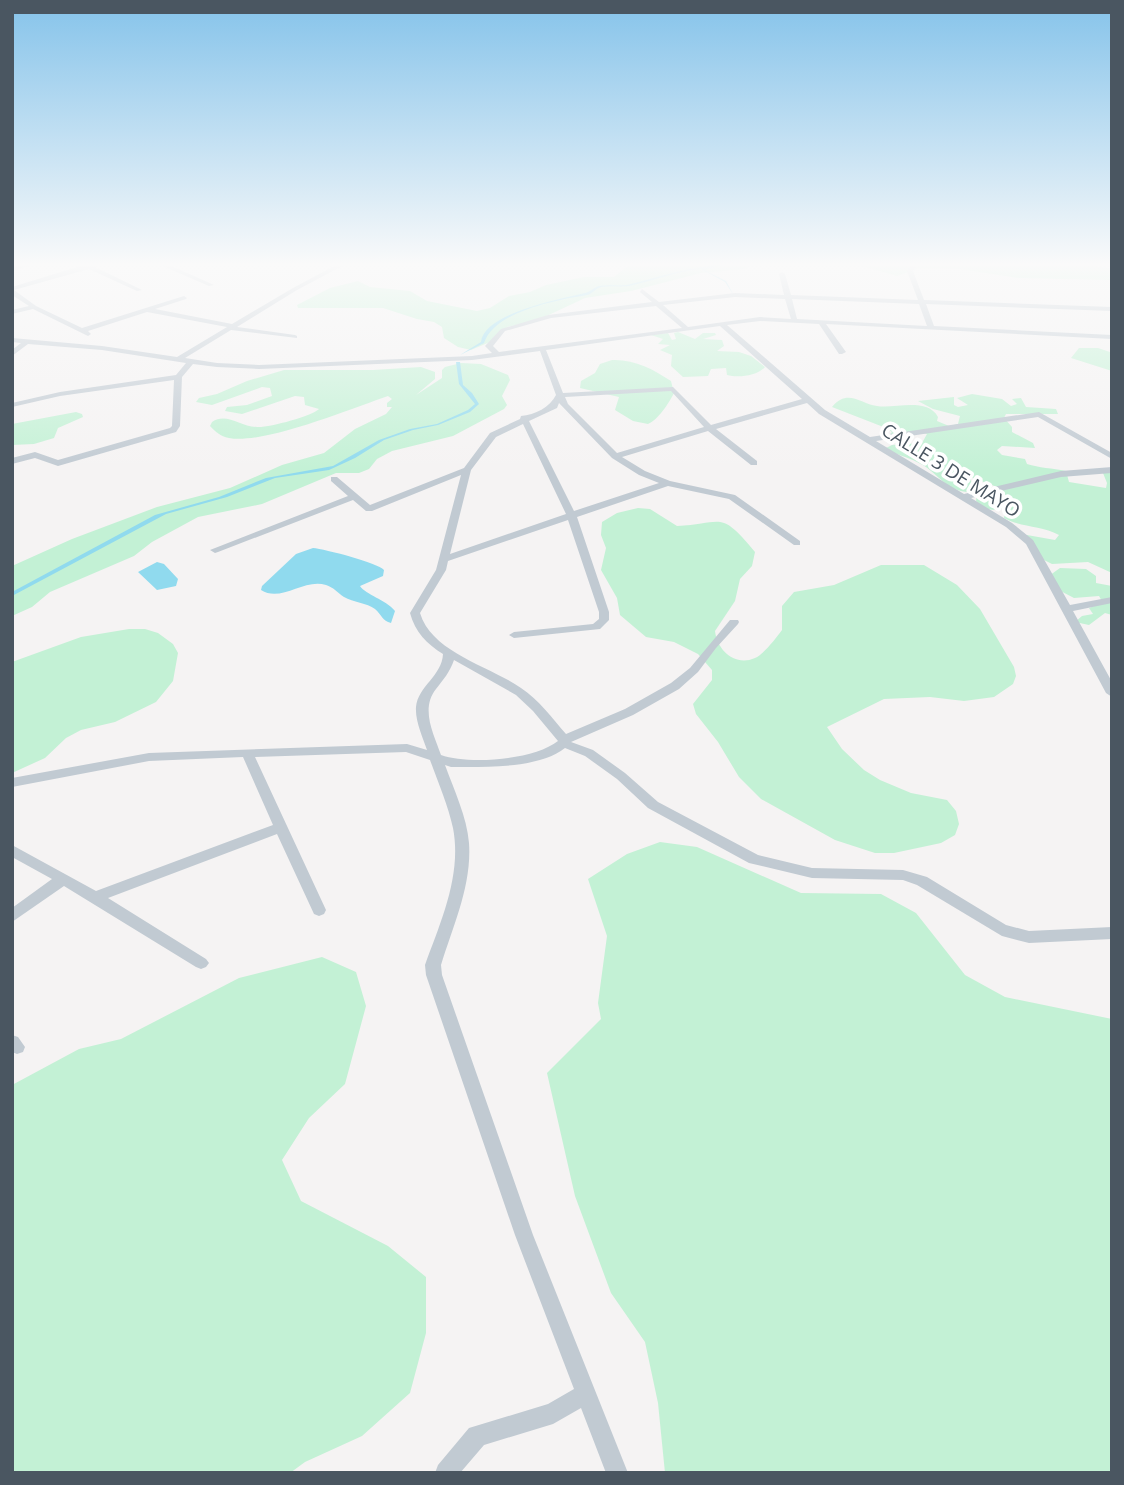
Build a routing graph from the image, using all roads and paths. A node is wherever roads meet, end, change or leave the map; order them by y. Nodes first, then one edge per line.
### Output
1 (84, 333) edge
2 (221, 333) edge
3 (271, 333) edge
4 (502, 333) edge
5 (642, 333) edge
6 (732, 333) edge
7 (829, 333) edge
8 (1051, 333) edge
9 (295, 337) dead end
10 (1112, 337) edge
11 (12, 340) edge
12 (27, 341) junction
13 (87, 346) junction
14 (542, 348) junction
15 (842, 352) dead end
16 (12, 354) edge
17 (497, 354) junction
18 (177, 360) junction
19 (190, 362) junction
20 (178, 377) junction
21 (559, 395) junction
22 (807, 400) junction
23 (12, 405) edge
24 (524, 418) junction
25 (709, 428) junction
26 (869, 440) junction
27 (615, 456) junction
28 (1112, 457) edge
29 (12, 461) edge
30 (754, 463) dead end
31 (467, 470) junction
32 (1112, 470) edge
33 (334, 479) dead end
34 (667, 483) junction
35 (354, 496) junction
36 (962, 497) junction
37 (571, 514) junction
38 (797, 543) dead end
39 (215, 550) dead end
40 (444, 559) junction
41 (1112, 600) edge
42 (1067, 609) junction
43 (734, 622) dead end
44 (514, 635) dead end
45 (449, 653) junction
46 (1112, 693) edge
47 (564, 741) junction
48 (248, 755) junction
49 (435, 758) junction
50 (12, 783) edge
51 (281, 827) junction
52 (12, 850) edge
53 (63, 879) junction
54 (95, 897) junction
55 (319, 910) dead end
56 (12, 916) edge
57 (1112, 933) edge
58 (201, 963) dead end
59 (586, 1393) junction
60 (446, 1473) edge
61 (617, 1473) edge

1 - 13 street
2 - 18 street
3 - 9 street
4 - 17 street
5 - 14 street
6 - 22 street, CALLE 3 DE MAYO
7 - 15 street
8 - 10 street
11 - 12 street
12 - 13 street
12 - 16 street
13 - 18 street
14 - 17 street
14 - 21 street
17 - 19 street
18 - 19 street
19 - 20 street
20 - 23 street
20 - 29 street
21 - 24 street
21 - 25 street
21 - 27 street
22 - 25 street
22 - 26 street, CALLE 3 DE MAYO
24 - 31 street
24 - 37 street
25 - 27 street
25 - 30 street
26 - 28 street
26 - 36 street, CALLE 3 DE MAYO
27 - 34 street
31 - 35 street
31 - 40 street
32 - 36 street
33 - 35 street
34 - 37 street
34 - 38 street
35 - 39 street
36 - 42 street, CALLE 3 DE MAYO
37 - 40 street
37 - 44 street
40 - 45 street
41 - 42 street
42 - 46 street, CALLE 3 DE MAYO
43 - 47 street
45 - 47 street
45 - 49 street
47 - 49 street
47 - 57 street
48 - 49 street
48 - 50 street
48 - 51 street
49 - 59 street
51 - 54 street
51 - 55 street
52 - 53 street
53 - 54 street
53 - 56 street
54 - 58 street
59 - 60 street
59 - 61 street

